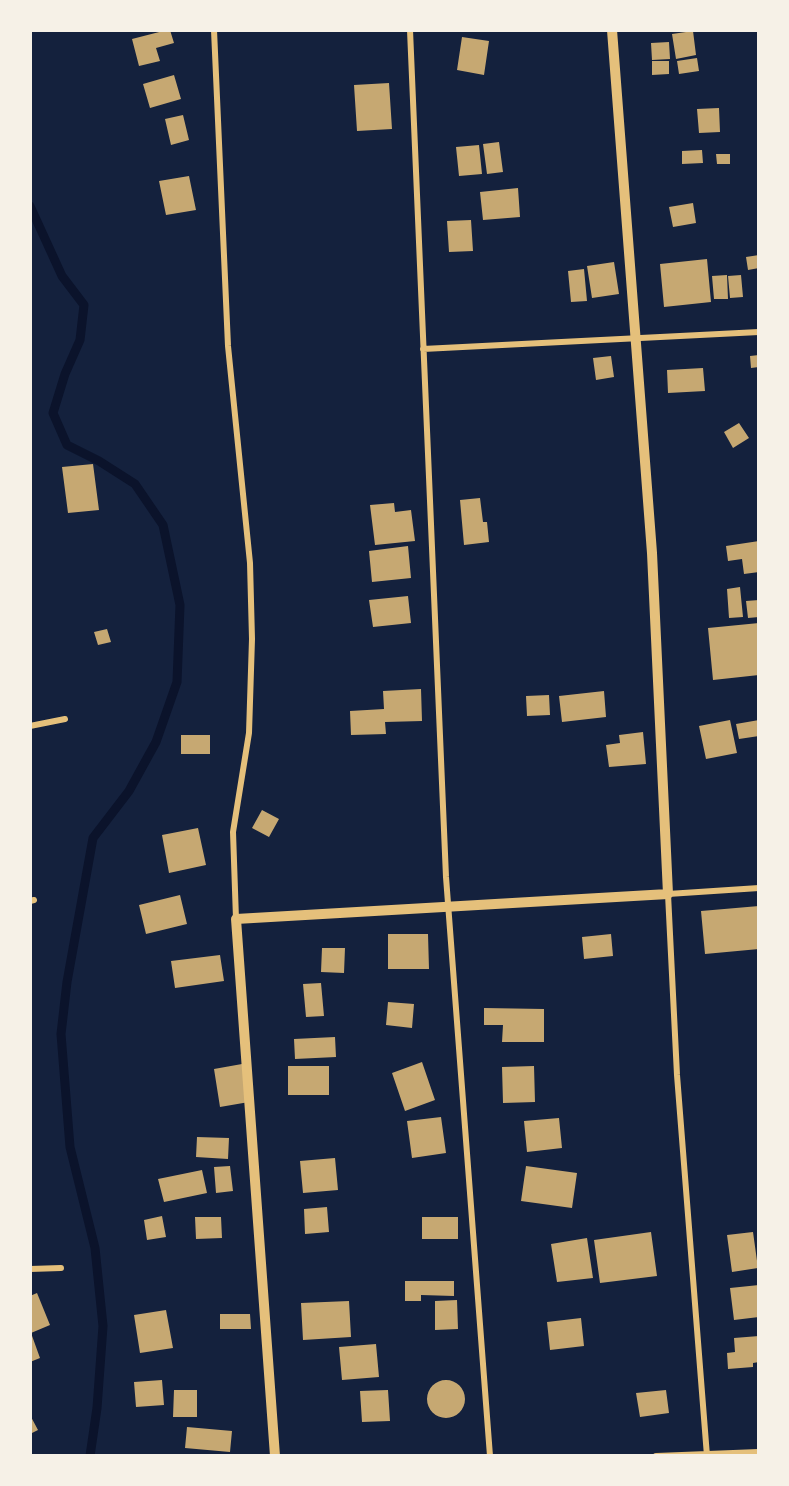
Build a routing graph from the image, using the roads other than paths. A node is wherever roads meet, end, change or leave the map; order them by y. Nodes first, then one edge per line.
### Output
1 (214, 30) edge
2 (410, 30) edge
3 (612, 30) edge
4 (759, 332) edge
5 (634, 338) junction
6 (423, 349) junction
7 (65, 719) dead end
8 (30, 726) edge
9 (759, 888) edge
10 (668, 894) junction
11 (448, 906) junction
12 (236, 919) junction
13 (61, 1268) dead end
14 (30, 1269) edge
15 (759, 1452) edge
16 (707, 1455) edge
17 (274, 1456) edge
18 (490, 1456) edge
19 (656, 1456) edge

1 - 12 street
2 - 6 street
3 - 5 street
4 - 5 street
5 - 6 street
5 - 10 street
6 - 11 street
7 - 8 street
9 - 10 street
10 - 11 street
10 - 16 street
11 - 12 street
11 - 18 street
12 - 17 street
13 - 14 street
15 - 16 street
16 - 19 street

